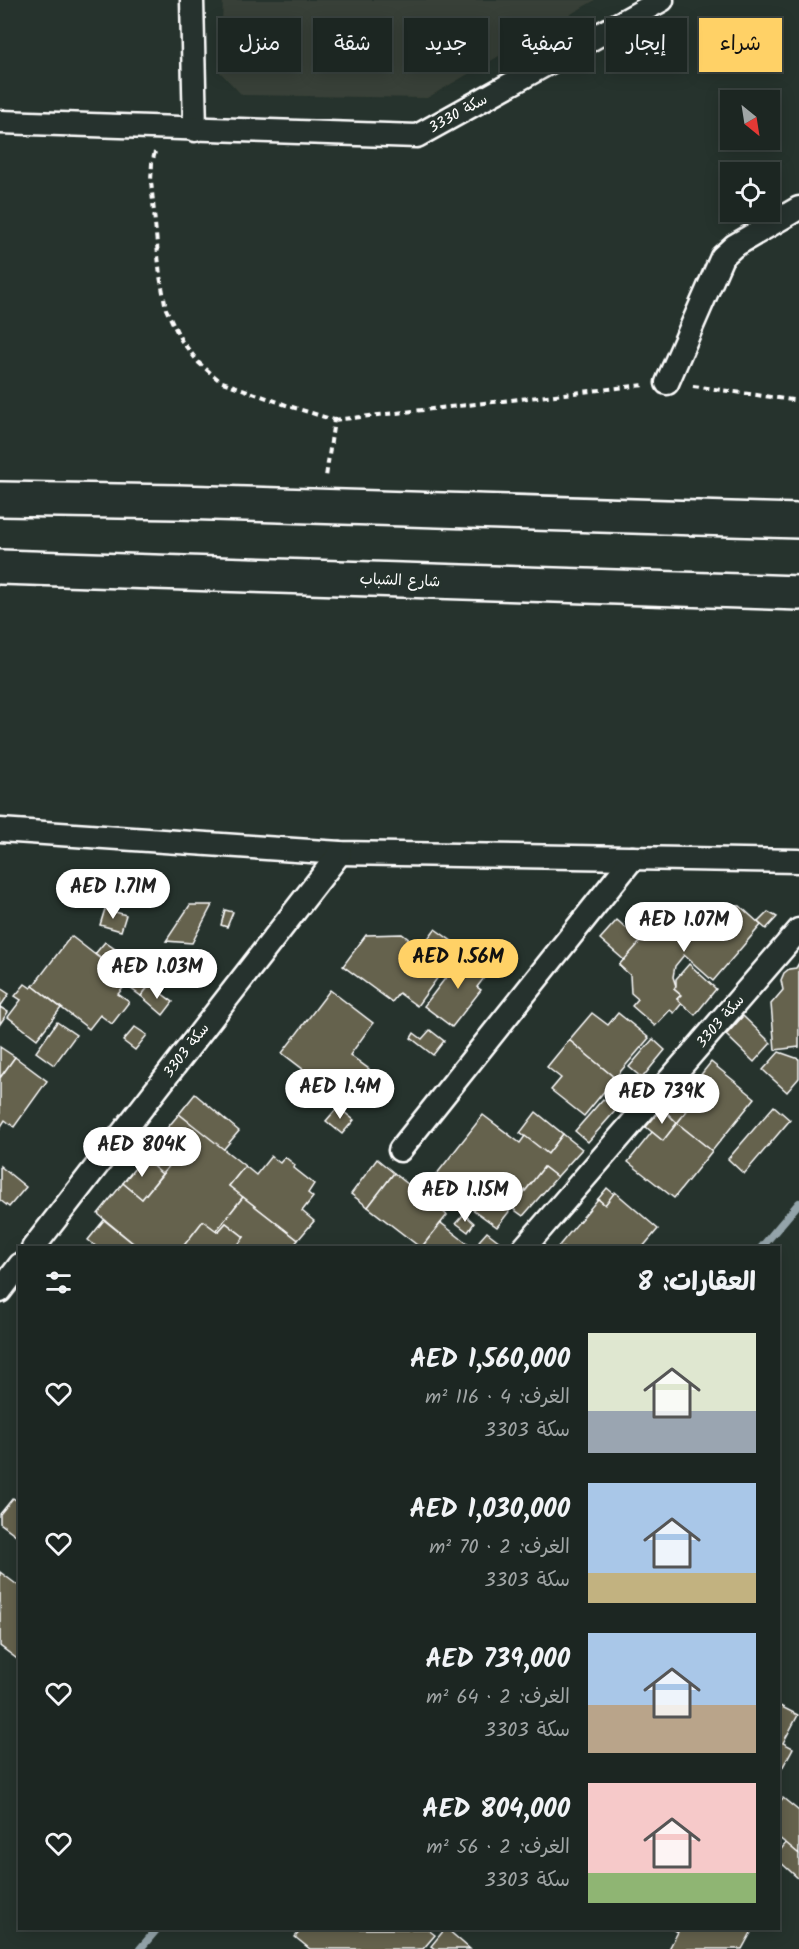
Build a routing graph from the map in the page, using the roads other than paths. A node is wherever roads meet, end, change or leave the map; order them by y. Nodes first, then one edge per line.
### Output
1 (192, 0) edge
2 (662, 0) edge
3 (0, 122) edge
4 (195, 130) junction
5 (799, 208) edge
6 (667, 383) road end
7 (0, 500) edge
8 (799, 521) edge
9 (0, 567) edge
10 (799, 592) edge
11 (0, 830) edge
12 (340, 853) junction
13 (633, 858) junction
14 (799, 861) edge
15 (799, 930) edge
16 (399, 1150) dead end
17 (35, 1246) edge
18 (526, 1246) edge
19 (18, 1268) edge
20 (0, 1291) edge

1 - 4 street
2 - 4 street, سكة 3330
3 - 4 street, سكة 3330
5 - 6 street
7 - 8 main road
9 - 10 main road, شارع الشباب
11 - 12 street
12 - 13 street
12 - 17 street, سكة 3303
13 - 14 street
13 - 16 street
15 - 18 street, سكة 3303
19 - 20 street

